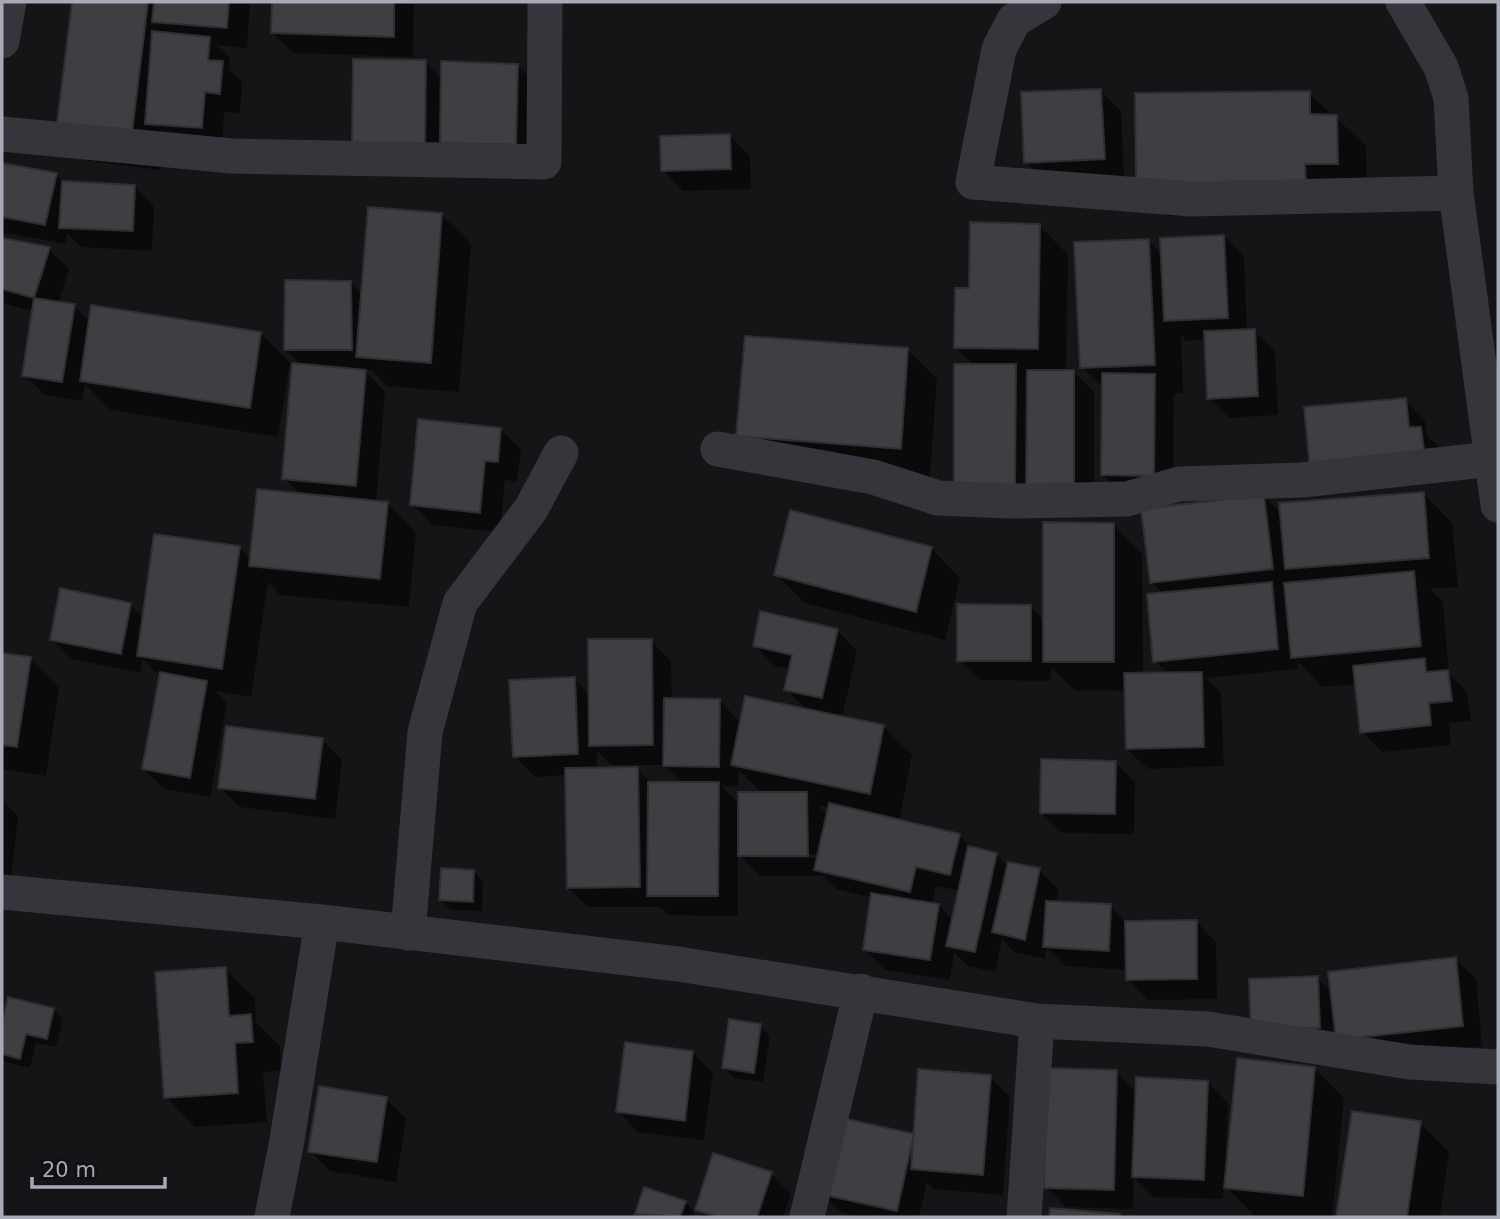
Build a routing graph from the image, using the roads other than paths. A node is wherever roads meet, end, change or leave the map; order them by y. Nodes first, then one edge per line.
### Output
1 (9, 2) edge
2 (545, 2) edge
3 (1044, 2) edge
4 (1403, 2) edge
5 (2, 41) edge
6 (2, 134) edge
7 (1456, 193) junction
8 (718, 449) dead end
9 (561, 453) dead end
10 (1492, 459) junction
11 (1498, 505) edge
12 (2, 892) edge
13 (321, 922) junction
14 (408, 933) junction
15 (861, 991) junction
16 (1037, 1021) junction
17 (1498, 1067) edge
18 (272, 1217) edge
19 (807, 1217) edge
20 (1024, 1217) edge

1 - 5 street
2 - 6 street
3 - 7 street
4 - 7 street
7 - 10 street
8 - 10 street
9 - 14 street
10 - 11 street
12 - 13 street
13 - 14 street
13 - 18 street
14 - 15 street
15 - 16 street
15 - 19 street
16 - 17 street
16 - 20 street

